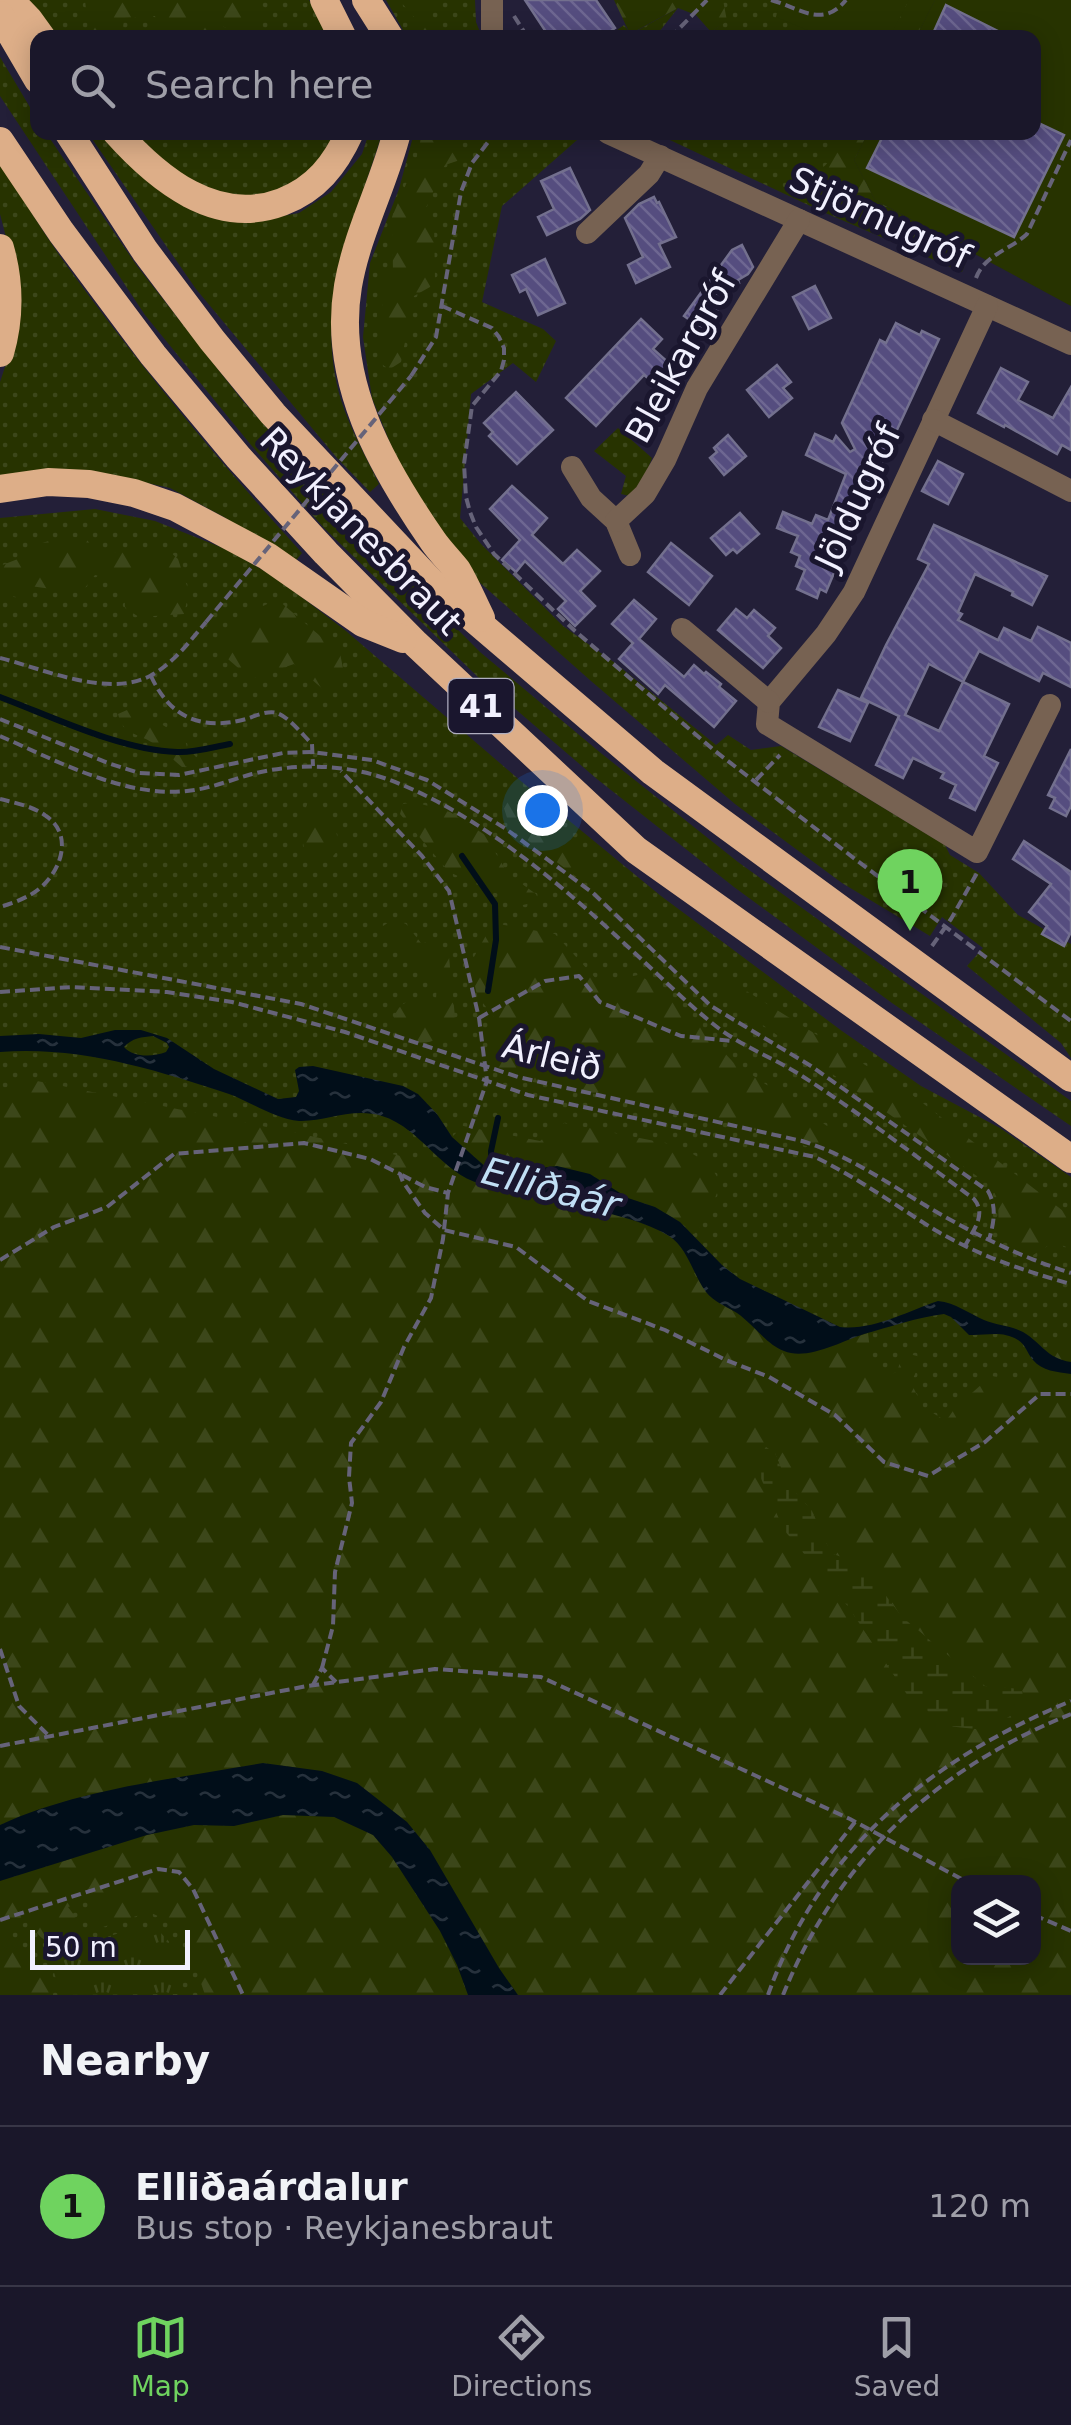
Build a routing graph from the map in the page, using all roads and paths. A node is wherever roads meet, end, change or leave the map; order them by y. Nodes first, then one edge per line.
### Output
1 (10, 0) edge
2 (324, 0) edge
3 (366, 0) edge
4 (707, 0) edge
5 (772, 0) edge
6 (846, 0) edge
7 (502, 5) edge
8 (0, 15) edge
9 (37, 30) edge
10 (339, 30) edge
11 (385, 30) edge
12 (494, 30) edge
13 (522, 30) edge
14 (678, 30) edge
15 (30, 66) edge
16 (0, 140) edge
17 (73, 140) edge
18 (124, 140) edge
19 (346, 140) edge
20 (394, 140) edge
21 (490, 140) edge
22 (624, 140) edge
23 (1071, 140) edge
24 (660, 156) junction
25 (799, 220) junction
26 (587, 233) dead end
27 (0, 248) edge
28 (974, 282) dead end
29 (442, 306) junction
30 (987, 306) junction
31 (1071, 344) edge
32 (0, 354) edge
33 (933, 420) junction
34 (572, 467) dead end
35 (0, 489) edge
36 (1071, 491) edge
37 (616, 521) junction
38 (630, 555) dead end
39 (682, 629) dead end
40 (489, 632) junction
41 (416, 644) junction
42 (0, 658) edge
43 (151, 676) junction
44 (769, 702) junction
45 (1050, 706) dead end
46 (0, 719) edge
47 (0, 736) edge
48 (312, 752) junction
49 (777, 758) dead end
50 (313, 766) junction
51 (339, 769) junction
52 (754, 782) junction
53 (0, 798) edge
54 (968, 890) dead end
55 (0, 908) edge
56 (946, 926) junction
57 (932, 946) dead end
58 (0, 947) edge
59 (0, 992) edge
60 (479, 1018) junction
61 (1071, 1020) edge
62 (737, 1041) junction
63 (486, 1067) junction
64 (1071, 1078) edge
65 (487, 1081) junction
66 (1071, 1159) edge
67 (400, 1174) junction
68 (448, 1193) junction
69 (444, 1230) junction
70 (972, 1232) junction
71 (989, 1240) junction
72 (966, 1246) junction
73 (0, 1260) edge
74 (1071, 1272) edge
75 (1071, 1284) edge
76 (1071, 1394) edge
77 (0, 1650) edge
78 (322, 1668) junction
79 (336, 1682) junction
80 (313, 1685) junction
81 (1071, 1701) edge
82 (1071, 1714) edge
83 (48, 1735) junction
84 (0, 1746) edge
85 (854, 1822) junction
86 (870, 1830) junction
87 (882, 1836) junction
88 (953, 1875) edge
89 (1041, 1918) edge
90 (0, 1920) edge
91 (1071, 1932) edge
92 (243, 1995) edge
93 (720, 1995) edge
94 (768, 1995) edge
95 (783, 1995) edge

1 - 9 highway
2 - 10 highway
3 - 11 highway
4 - 14 path
5 - 6 path
7 - 12 street
7 - 13 path
8 - 15 highway
16 - 41 highway, Reykjanesbraut / 41
17 - 40 highway, Reykjanesbraut / 41
18 - 19 highway
20 - 40 highway
21 - 29 path
22 - 24 street, Stjörnugróf
23 - 28 path
24 - 25 street, Stjörnugróf
24 - 26 street
25 - 30 street, Stjörnugróf
25 - 37 street, Bleikargróf
27 - 32 highway
29 - 43 path, bridge
29 - 52 path
30 - 31 street, Stjörnugróf
30 - 33 street, Jöldugróf
33 - 36 street
33 - 44 street, Jöldugróf
34 - 37 street
35 - 41 highway
37 - 38 street
39 - 44 street
40 - 64 highway, Reykjanesbraut / 41
41 - 66 highway, Reykjanesbraut / 41
42 - 43 path
43 - 48 path
44 - 45 street
46 - 48 path
47 - 50 path
48 - 50 path
48 - 71 path
49 - 52 path
50 - 51 path
51 - 60 path
51 - 62 path
52 - 56 path
53 - 55 path
54 - 56 path
56 - 57 path
56 - 61 path
58 - 63 path, Árleið
59 - 65 path, Árleið
60 - 62 path
60 - 63 path
62 - 70 path
63 - 65 path
63 - 70 path, Árleið
65 - 68 path
65 - 72 path, Árleið
67 - 68 path
67 - 69 path
67 - 73 path
68 - 69 path
69 - 76 path
69 - 78 path
70 - 71 path, Árleið
70 - 72 path
71 - 74 path, Árleið
72 - 75 path, Árleið
77 - 83 path
78 - 79 path
78 - 80 path
79 - 80 path
79 - 85 path
80 - 83 path
81 - 86 path
82 - 87 path
83 - 84 path
85 - 86 path
85 - 93 path
86 - 87 path
86 - 94 path
87 - 88 path
87 - 95 path
89 - 91 path
90 - 92 path

